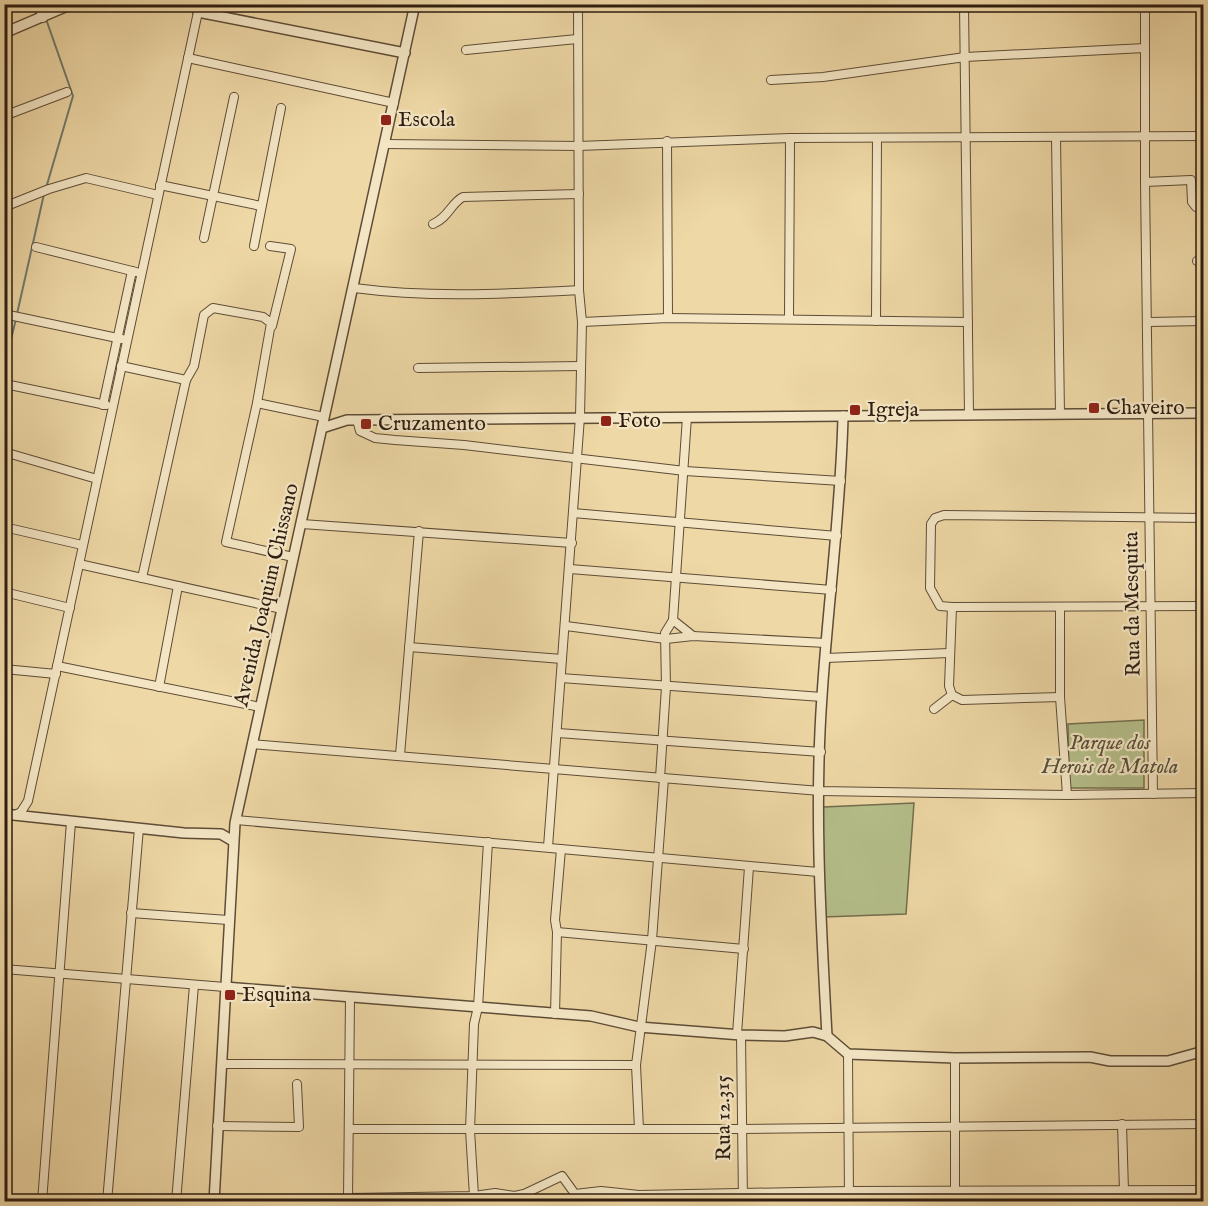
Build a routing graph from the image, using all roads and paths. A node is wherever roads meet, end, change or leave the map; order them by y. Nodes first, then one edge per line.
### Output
1 (38, 4) edge
2 (72, 4) edge
3 (415, 4) edge
4 (578, 4) edge
5 (964, 4) edge
6 (1145, 4) edge
7 (199, 8) edge
8 (46, 15) junction
9 (4, 33) edge
10 (577, 39) junction
11 (1145, 48) junction
12 (466, 50) dead end
13 (405, 53) junction
14 (965, 57) junction
15 (188, 58) junction
16 (771, 80) dead end
17 (67, 92) dead end
18 (234, 97) dead end
19 (394, 103) junction
20 (281, 108) dead end
21 (4, 116) edge
22 (1146, 136) junction
23 (1203, 136) edge
24 (1056, 137) junction
25 (790, 138) junction
26 (877, 138) junction
27 (967, 138) junction
28 (667, 141) junction
29 (385, 144) junction
30 (579, 146) junction
31 (1144, 182) junction
32 (160, 185) junction
33 (579, 194) junction
34 (158, 195) junction
35 (213, 195) junction
36 (261, 206) junction
37 (4, 207) edge
38 (1203, 207) edge
39 (432, 224) dead end
40 (204, 238) dead end
41 (254, 246) dead end
42 (270, 246) dead end
43 (36, 247) dead end
44 (132, 271) junction
45 (141, 273) junction
46 (354, 288) junction
47 (579, 290) junction
48 (8, 314) edge
49 (204, 315) junction
50 (275, 316) junction
51 (668, 318) junction
52 (789, 319) junction
53 (876, 321) junction
54 (1203, 321) edge
55 (582, 322) junction
56 (968, 322) junction
57 (1148, 322) junction
58 (271, 330) junction
59 (117, 338) junction
60 (126, 340) junction
61 (121, 366) junction
62 (581, 366) junction
63 (418, 368) dead end
64 (186, 380) junction
65 (5, 384) edge
66 (257, 403) junction
67 (103, 405) junction
68 (113, 407) junction
69 (326, 412) junction
70 (1148, 413) junction
71 (1203, 413) edge
72 (1060, 414) junction
73 (969, 415) junction
74 (843, 416) junction
75 (580, 417) junction
76 (687, 417) junction
77 (355, 420) junction
78 (322, 428) junction
79 (4, 452) edge
80 (576, 459) junction
81 (685, 471) junction
82 (97, 479) junction
83 (842, 481) junction
84 (573, 513) junction
85 (1150, 518) junction
86 (1203, 518) edge
87 (302, 524) junction
88 (680, 524) junction
89 (4, 527) edge
90 (419, 531) junction
91 (837, 536) junction
92 (572, 543) junction
93 (82, 544) junction
94 (293, 556) junction
95 (79, 564) junction
96 (570, 569) junction
97 (142, 578) junction
98 (678, 578) junction
99 (178, 585) junction
100 (832, 590) junction
101 (4, 592) edge
102 (1151, 606) junction
103 (1203, 606) edge
104 (952, 607) junction
105 (70, 608) junction
106 (1060, 608) junction
107 (282, 609) junction
108 (674, 620) junction
109 (566, 626) junction
110 (693, 636) junction
111 (666, 639) junction
112 (826, 643) junction
113 (409, 647) junction
114 (949, 653) junction
115 (826, 658) junction
116 (562, 659) junction
117 (4, 669) edge
118 (57, 670) junction
119 (561, 678) junction
120 (159, 687) junction
121 (666, 687) junction
122 (952, 695) junction
123 (822, 697) junction
124 (1060, 697) junction
125 (260, 706) junction
126 (934, 710) dead end
127 (558, 733) junction
128 (664, 741) junction
129 (252, 744) junction
130 (821, 752) junction
131 (400, 755) junction
132 (556, 768) junction
133 (662, 778) junction
134 (820, 792) junction
135 (1203, 793) edge
136 (1153, 794) junction
137 (1067, 795) junction
138 (28, 801) junction
139 (4, 814) edge
140 (15, 815) junction
141 (38, 818) junction
142 (236, 821) junction
143 (71, 822) junction
144 (139, 828) junction
145 (175, 831) junction
146 (233, 841) junction
147 (488, 842) junction
148 (548, 848) junction
149 (561, 849) junction
150 (658, 859) junction
151 (749, 867) junction
152 (818, 872) junction
153 (131, 913) junction
154 (228, 920) junction
155 (557, 932) junction
156 (652, 940) junction
157 (744, 949) junction
158 (4, 969) edge
159 (60, 975) junction
160 (127, 981) junction
161 (194, 985) junction
162 (225, 987) junction
163 (350, 998) junction
164 (478, 1007) junction
165 (555, 1014) junction
166 (639, 1027) junction
167 (739, 1034) junction
168 (827, 1036) junction
169 (1203, 1052) edge
170 (848, 1054) junction
171 (955, 1058) junction
172 (473, 1063) junction
173 (222, 1064) junction
174 (350, 1065) junction
175 (636, 1065) junction
176 (297, 1084) dead end
177 (1122, 1124) junction
178 (1203, 1124) edge
179 (953, 1125) junction
180 (217, 1126) junction
181 (848, 1126) junction
182 (349, 1129) junction
183 (639, 1129) junction
184 (741, 1129) junction
185 (470, 1130) junction
186 (955, 1190) junction
187 (1203, 1190) edge
188 (849, 1191) junction
189 (1124, 1191) junction
190 (474, 1196) junction
191 (577, 1198) edge
192 (639, 1198) edge
193 (743, 1198) edge
194 (348, 1200) edge
195 (42, 1202) edge
196 (107, 1202) edge
197 (176, 1202) edge
198 (214, 1202) edge
199 (849, 1202) edge
200 (955, 1202) edge

1 - 8 street
2 - 8 street
3 - 13 street, Avenida Joaquim Chissano
4 - 10 street
5 - 14 street
6 - 11 street, Rua da Mesquita
7 - 13 street
7 - 15 street
8 - 9 street
10 - 12 street
10 - 30 street
11 - 14 street
11 - 22 street, Rua da Mesquita
13 - 19 street, Avenida Joaquim Chissano
14 - 16 street
14 - 27 street
15 - 19 street
15 - 32 street
17 - 21 street
18 - 35 street
19 - 29 street, Avenida Joaquim Chissano
20 - 36 street
22 - 23 street
22 - 24 street
22 - 31 street, Rua da Mesquita
24 - 27 street
24 - 72 street
25 - 26 street
25 - 28 street
25 - 52 street
26 - 27 street
26 - 53 street
27 - 56 street
28 - 30 street
28 - 51 street
29 - 30 street
29 - 46 street, Avenida Joaquim Chissano
30 - 33 street
31 - 38 street
31 - 57 street, Rua da Mesquita
32 - 34 street
32 - 35 street
33 - 39 street
33 - 47 street
34 - 37 street
34 - 45 street
35 - 36 street
35 - 40 street
36 - 41 street
42 - 50 street
43 - 44 street
44 - 45 street
44 - 59 street
45 - 60 street
46 - 47 street
46 - 69 street, Avenida Joaquim Chissano
47 - 55 street
48 - 59 street
49 - 50 street
49 - 58 street
49 - 64 street
50 - 58 street
51 - 52 street
51 - 55 street
52 - 53 street
53 - 56 street
54 - 57 street
55 - 62 street
56 - 73 street
57 - 70 street, Rua da Mesquita
58 - 66 street
59 - 60 street
59 - 67 street
60 - 61 street
61 - 64 street
61 - 68 street
62 - 63 street
62 - 75 street
64 - 97 street
65 - 67 street
66 - 69 street
66 - 94 street
67 - 68 street
68 - 82 street
69 - 77 street
69 - 78 street, Avenida Joaquim Chissano
70 - 71 street
70 - 72 street
70 - 85 street, Rua da Mesquita
72 - 73 street
73 - 74 street
74 - 76 street
74 - 83 street
75 - 76 street
75 - 77 street
75 - 80 street
76 - 81 street
77 - 78 street
77 - 80 street
78 - 87 street, Avenida Joaquim Chissano
79 - 82 street
80 - 81 street
80 - 84 street
81 - 83 street
81 - 88 street
82 - 93 street
83 - 91 street
84 - 88 street
84 - 92 street
85 - 86 street
85 - 102 street, Rua da Mesquita
85 - 104 street
87 - 90 street
87 - 94 street, Avenida Joaquim Chissano
88 - 91 street
88 - 98 street
89 - 93 street
90 - 92 street
90 - 113 street
91 - 100 street
92 - 96 street
93 - 95 street
94 - 107 street, Avenida Joaquim Chissano
95 - 97 street
95 - 105 street
96 - 98 street
96 - 109 street
97 - 99 street
98 - 100 street
98 - 108 street
99 - 107 street
99 - 120 street
100 - 112 street
101 - 105 street
102 - 103 street
102 - 106 street
102 - 136 street, Rua da Mesquita
104 - 106 street
104 - 114 street
105 - 118 street
106 - 124 street
107 - 125 street, Avenida Joaquim Chissano
108 - 110 street
108 - 111 street
109 - 111 street
109 - 116 street
110 - 111 street
110 - 112 street
111 - 121 street
112 - 115 street
113 - 116 street
113 - 131 street
114 - 115 street
114 - 122 street
115 - 123 street
116 - 119 street
117 - 118 street
118 - 120 street
118 - 138 street
119 - 121 street
119 - 127 street
120 - 125 street
121 - 123 street
121 - 128 street
122 - 124 street
122 - 126 street
123 - 130 street
124 - 137 street
125 - 129 street, Avenida Joaquim Chissano
127 - 128 street
127 - 132 street
128 - 130 street
128 - 133 street
129 - 131 street
129 - 142 street, Avenida Joaquim Chissano
130 - 134 street
131 - 132 street
132 - 133 street
132 - 148 street
133 - 134 street
133 - 150 street
134 - 137 street
134 - 152 street
135 - 136 street
136 - 137 street
138 - 140 street
138 - 141 street
139 - 140 street
140 - 141 street
141 - 143 street
142 - 145 street
142 - 146 street, Avenida Joaquim Chissano
142 - 147 street
143 - 144 street
143 - 159 street
144 - 145 street
144 - 153 street
145 - 146 street
146 - 154 street, Avenida Joaquim Chissano
147 - 148 street
147 - 164 street
148 - 149 street
149 - 150 street
149 - 155 street
150 - 151 street
150 - 156 street
151 - 152 street
151 - 157 street, Rua 12.315
152 - 168 street
153 - 154 street
153 - 160 street
154 - 162 street, Avenida Joaquim Chissano
155 - 156 street
155 - 165 street
156 - 157 street
156 - 166 street
157 - 167 street, Rua 12.315
158 - 159 street
159 - 160 street
159 - 195 street
160 - 161 street
160 - 196 street
161 - 162 street
161 - 197 street
162 - 163 street
162 - 173 street, Avenida Joaquim Chissano
163 - 164 street
163 - 174 street
164 - 165 street
164 - 172 street
165 - 166 street
166 - 167 street
166 - 175 street
167 - 168 street
167 - 184 street, Rua 12.315
168 - 170 street
169 - 171 street
170 - 171 street
170 - 181 street
171 - 179 street
172 - 174 street
172 - 175 street
172 - 185 street
173 - 174 street
173 - 180 street, Avenida Joaquim Chissano
174 - 182 street
175 - 183 street
176 - 180 street
177 - 178 street
177 - 179 street
177 - 189 street
179 - 181 street
179 - 186 street
180 - 198 street, Avenida Joaquim Chissano
181 - 184 street
181 - 188 street
182 - 185 street
182 - 194 street
183 - 184 street
183 - 185 street
184 - 193 street, Rua 12.315
185 - 190 street
186 - 188 street
186 - 189 street
186 - 200 street
187 - 189 street
188 - 193 street
188 - 199 street
190 - 191 street
190 - 194 street
191 - 192 street
192 - 193 street

